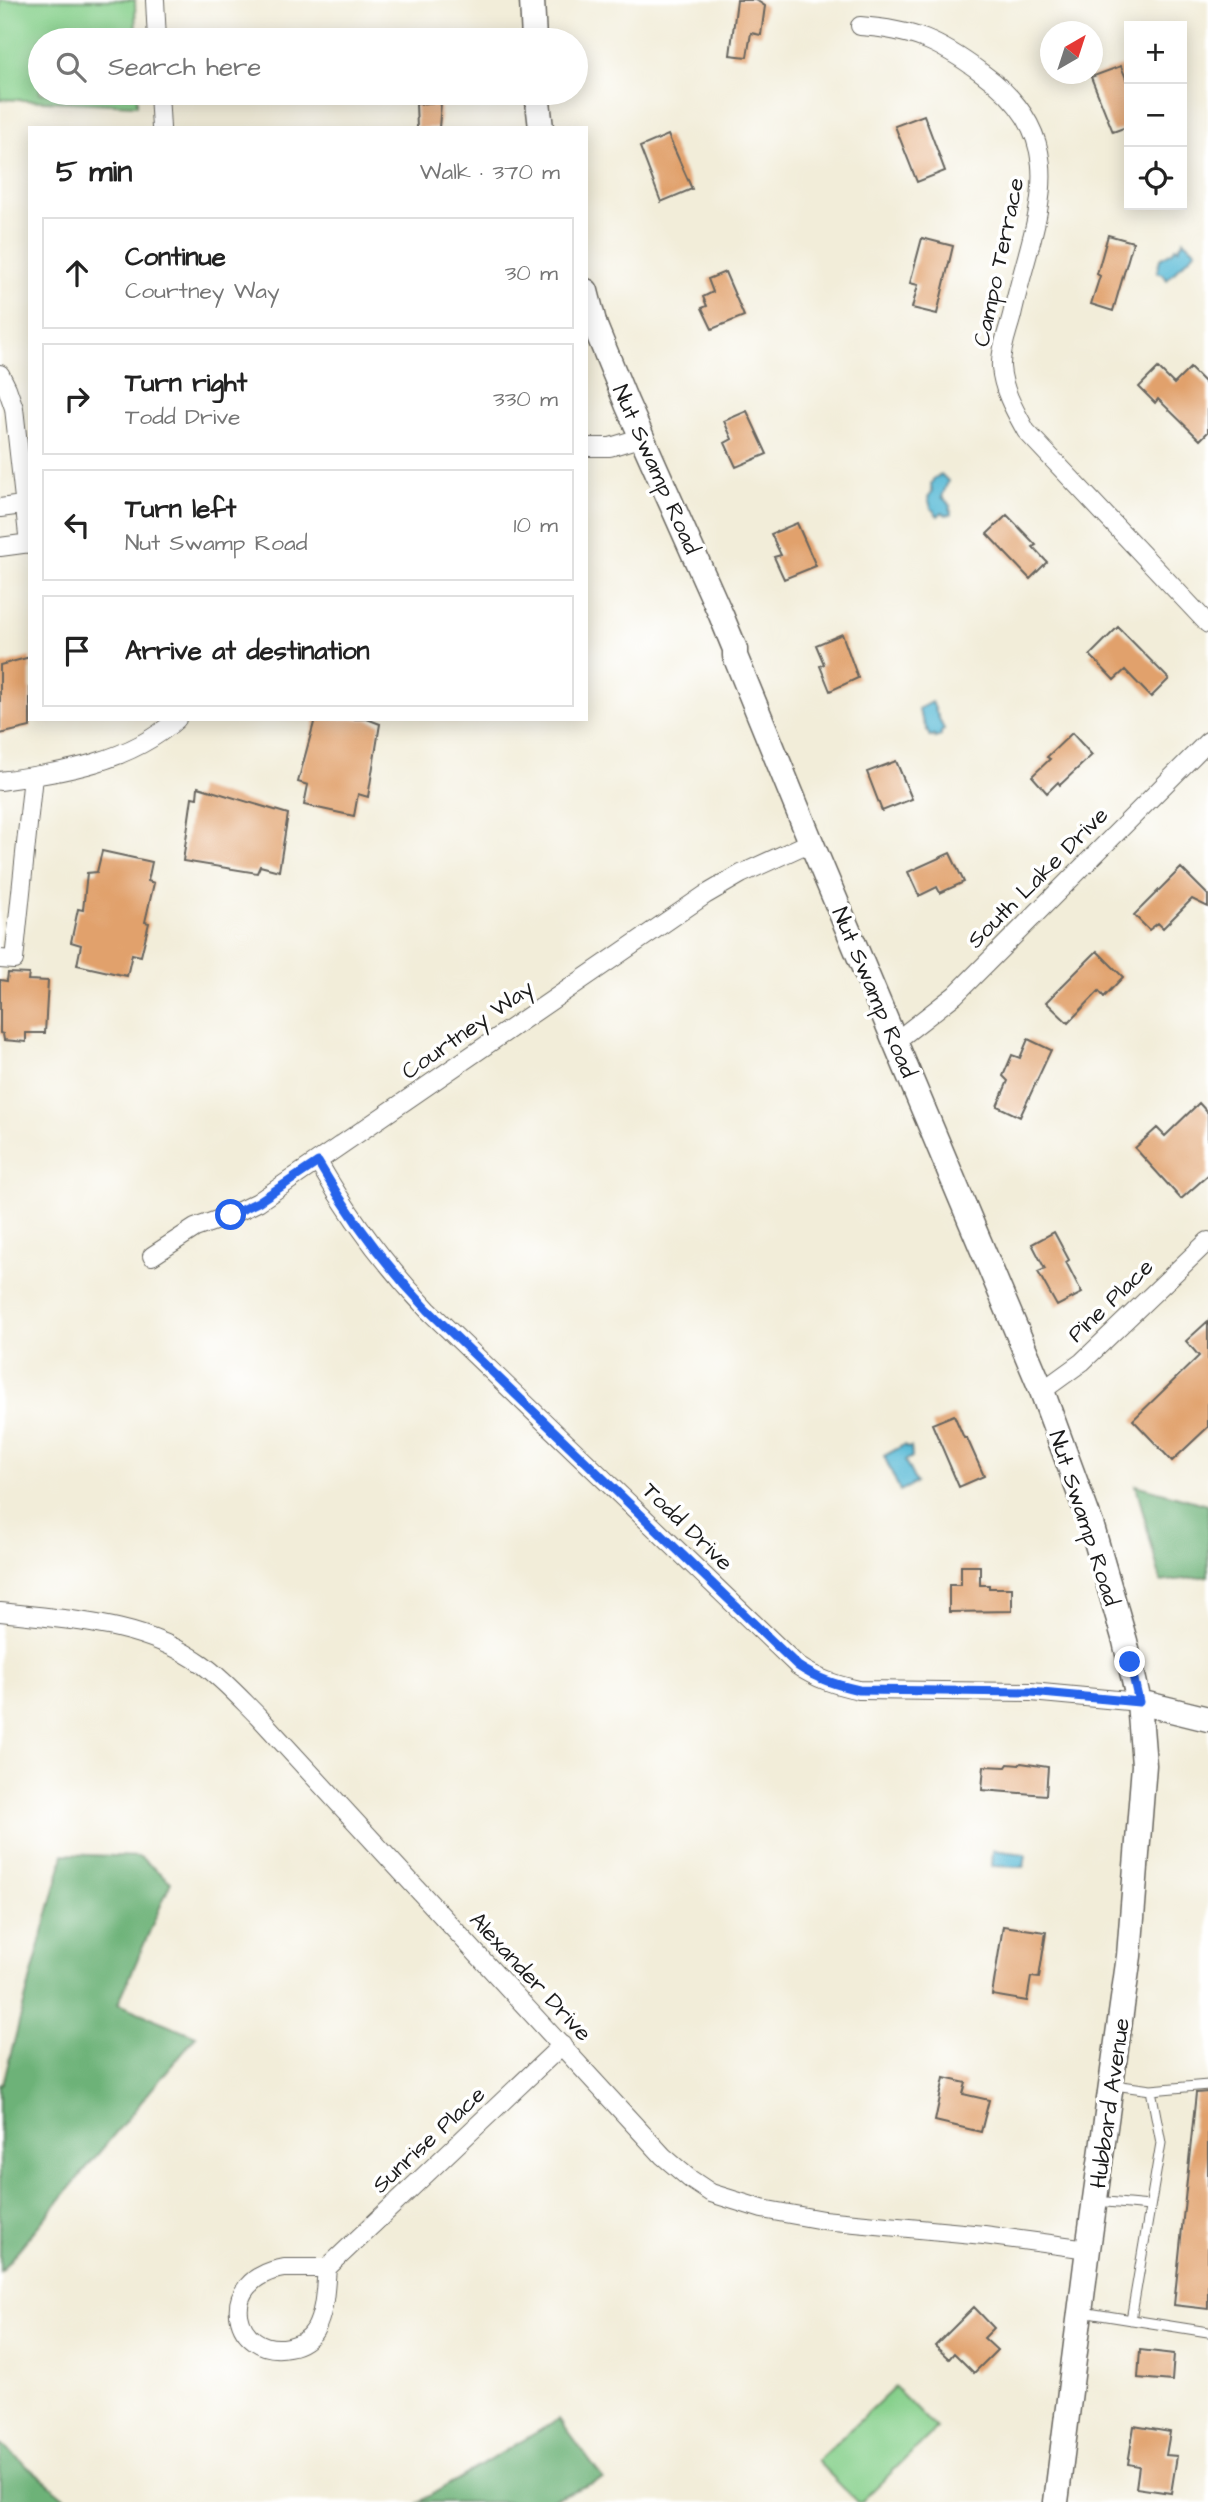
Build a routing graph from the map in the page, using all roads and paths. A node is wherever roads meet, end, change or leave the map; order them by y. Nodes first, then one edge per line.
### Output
1 (155, 0) edge
2 (532, 0) edge
3 (860, 26) dead end
4 (156, 28) edge
5 (533, 28) edge
6 (160, 105) edge
7 (538, 105) edge
8 (161, 126) edge
9 (541, 126) edge
10 (588, 305) edge
11 (591, 327) edge
12 (0, 374) edge
13 (643, 437) junction
14 (588, 447) edge
15 (28, 505) edge
16 (0, 508) edge
17 (28, 543) edge
18 (0, 547) edge
19 (1208, 624) edge
20 (175, 721) edge
21 (1208, 741) edge
22 (33, 776) junction
23 (0, 781) edge
24 (811, 842) junction
25 (0, 959) edge
26 (896, 1041) junction
27 (318, 1162) junction
28 (1208, 1241) edge
29 (152, 1256) dead end
30 (1042, 1391) junction
31 (0, 1612) edge
32 (1139, 1702) junction
33 (1208, 1719) edge
34 (562, 2045) junction
35 (1111, 2085) junction
36 (1208, 2085) edge
37 (1151, 2090) junction
38 (1095, 2201) junction
39 (1150, 2206) junction
40 (1088, 2249) junction
41 (327, 2267) junction
42 (1080, 2312) junction
43 (1131, 2320) junction
44 (1208, 2332) edge
45 (1056, 2502) edge

1 - 4 street
2 - 5 main road
3 - 19 street, Campo Terrace
6 - 8 street
7 - 9 main road
10 - 11 main road, Nut Swamp Road
11 - 13 main road, Nut Swamp Road
12 - 15 street
13 - 14 street
13 - 24 main road, Nut Swamp Road
15 - 16 street
17 - 18 street
20 - 22 street
21 - 26 street, South Lake Drive
22 - 23 street
22 - 25 street
24 - 26 main road, Nut Swamp Road
24 - 27 street, Courtney Way
26 - 30 main road, Nut Swamp Road
27 - 29 street, Courtney Way
27 - 32 street, Todd Drive
28 - 30 street, Pine Place
30 - 32 main road, Nut Swamp Road
31 - 34 street, Alexander Drive
32 - 33 main road
32 - 35 main road, Hubbard Avenue
34 - 40 street, Alexander Drive
34 - 41 street, Sunrise Place
35 - 37 lane
35 - 38 main road, Hubbard Avenue
36 - 37 lane
37 - 39 lane
38 - 39 lane
38 - 40 main road, Hubbard Avenue
39 - 43 lane
40 - 42 main road, Hubbard Avenue
41 - 41 street
42 - 43 lane
42 - 45 main road, Hubbard Avenue
43 - 44 lane

